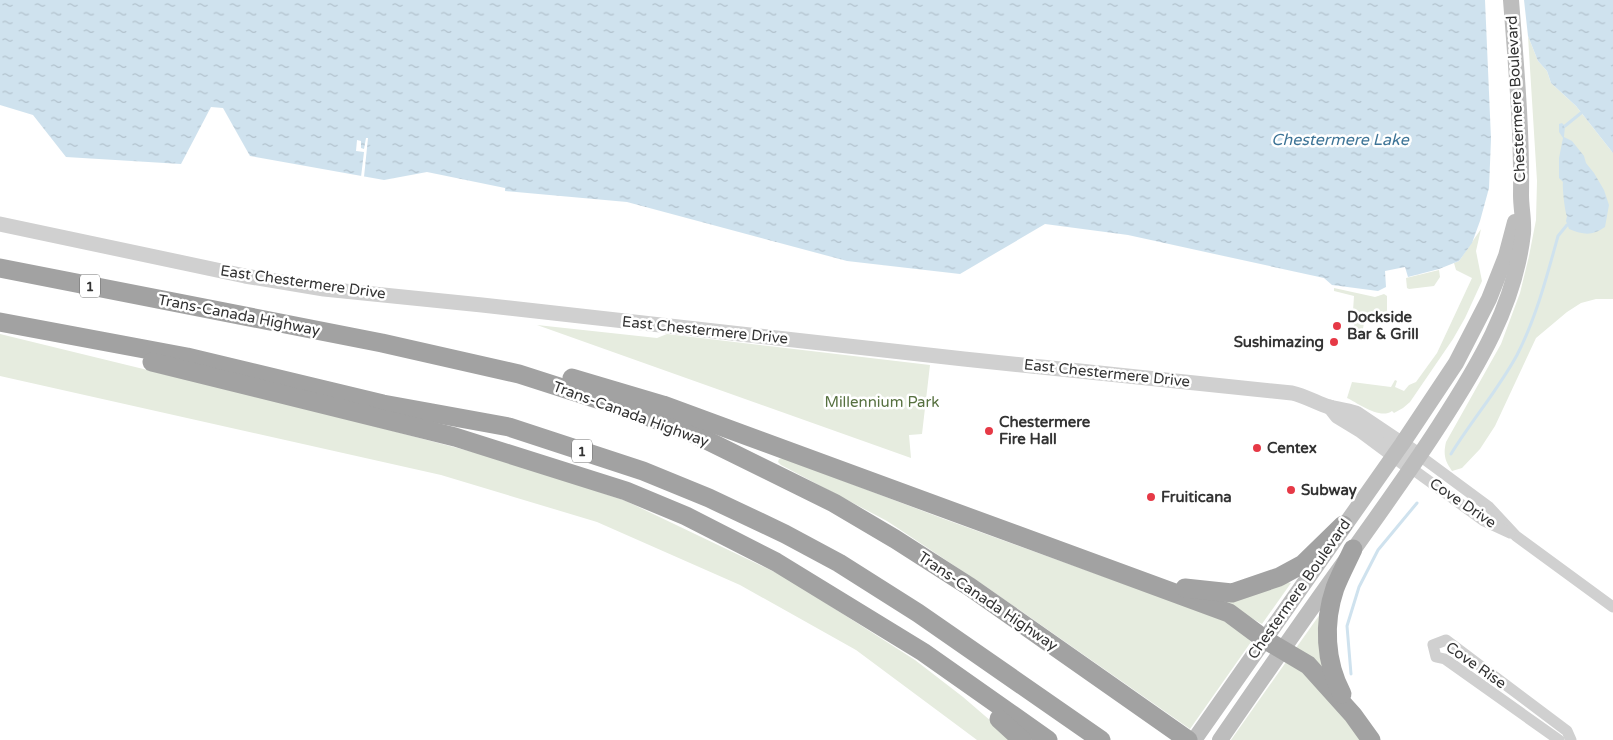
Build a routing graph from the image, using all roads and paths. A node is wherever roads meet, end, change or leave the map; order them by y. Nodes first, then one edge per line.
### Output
1 (1510, 0) edge
2 (1521, 198) junction
3 (0, 224) edge
4 (0, 268) edge
5 (0, 322) edge
6 (0, 326) edge
7 (382, 344) junction
8 (1398, 449) junction
9 (1416, 462) junction
10 (1343, 525) junction
11 (1353, 549) junction
12 (1156, 585) junction
13 (1613, 607) edge
14 (1264, 639) junction
15 (1283, 649) junction
16 (923, 652) junction
17 (1353, 715) junction
18 (1022, 740) edge
19 (1048, 740) edge
20 (1100, 740) edge
21 (1188, 740) edge
22 (1194, 740) edge
23 (1220, 740) edge
24 (1371, 740) edge
25 (1559, 740) edge
26 (1571, 740) edge

1 - 2 main road, Chestermere Boulevard
2 - 8 main road, Chestermere Boulevard
2 - 9 main road, Chestermere Boulevard
3 - 8 street, East Chestermere Drive
4 - 7 highway, Trans-Canada Highway / 1
5 - 20 highway, 1
6 - 16 highway
7 - 12 highway
7 - 21 highway, Trans-Canada Highway / 1
8 - 9 street, East Chestermere Drive
8 - 10 main road, Chestermere Boulevard
9 - 11 main road, Chestermere Boulevard
9 - 13 street, Cove Drive
10 - 12 highway
10 - 14 main road, Chestermere Boulevard
11 - 15 main road, Chestermere Boulevard
11 - 17 highway
12 - 14 highway
14 - 15 highway
14 - 22 main road, Chestermere Boulevard
15 - 17 highway
15 - 23 main road, Chestermere Boulevard
16 - 18 highway
16 - 19 highway
17 - 24 highway
25 - 26 street, Cove Rise

